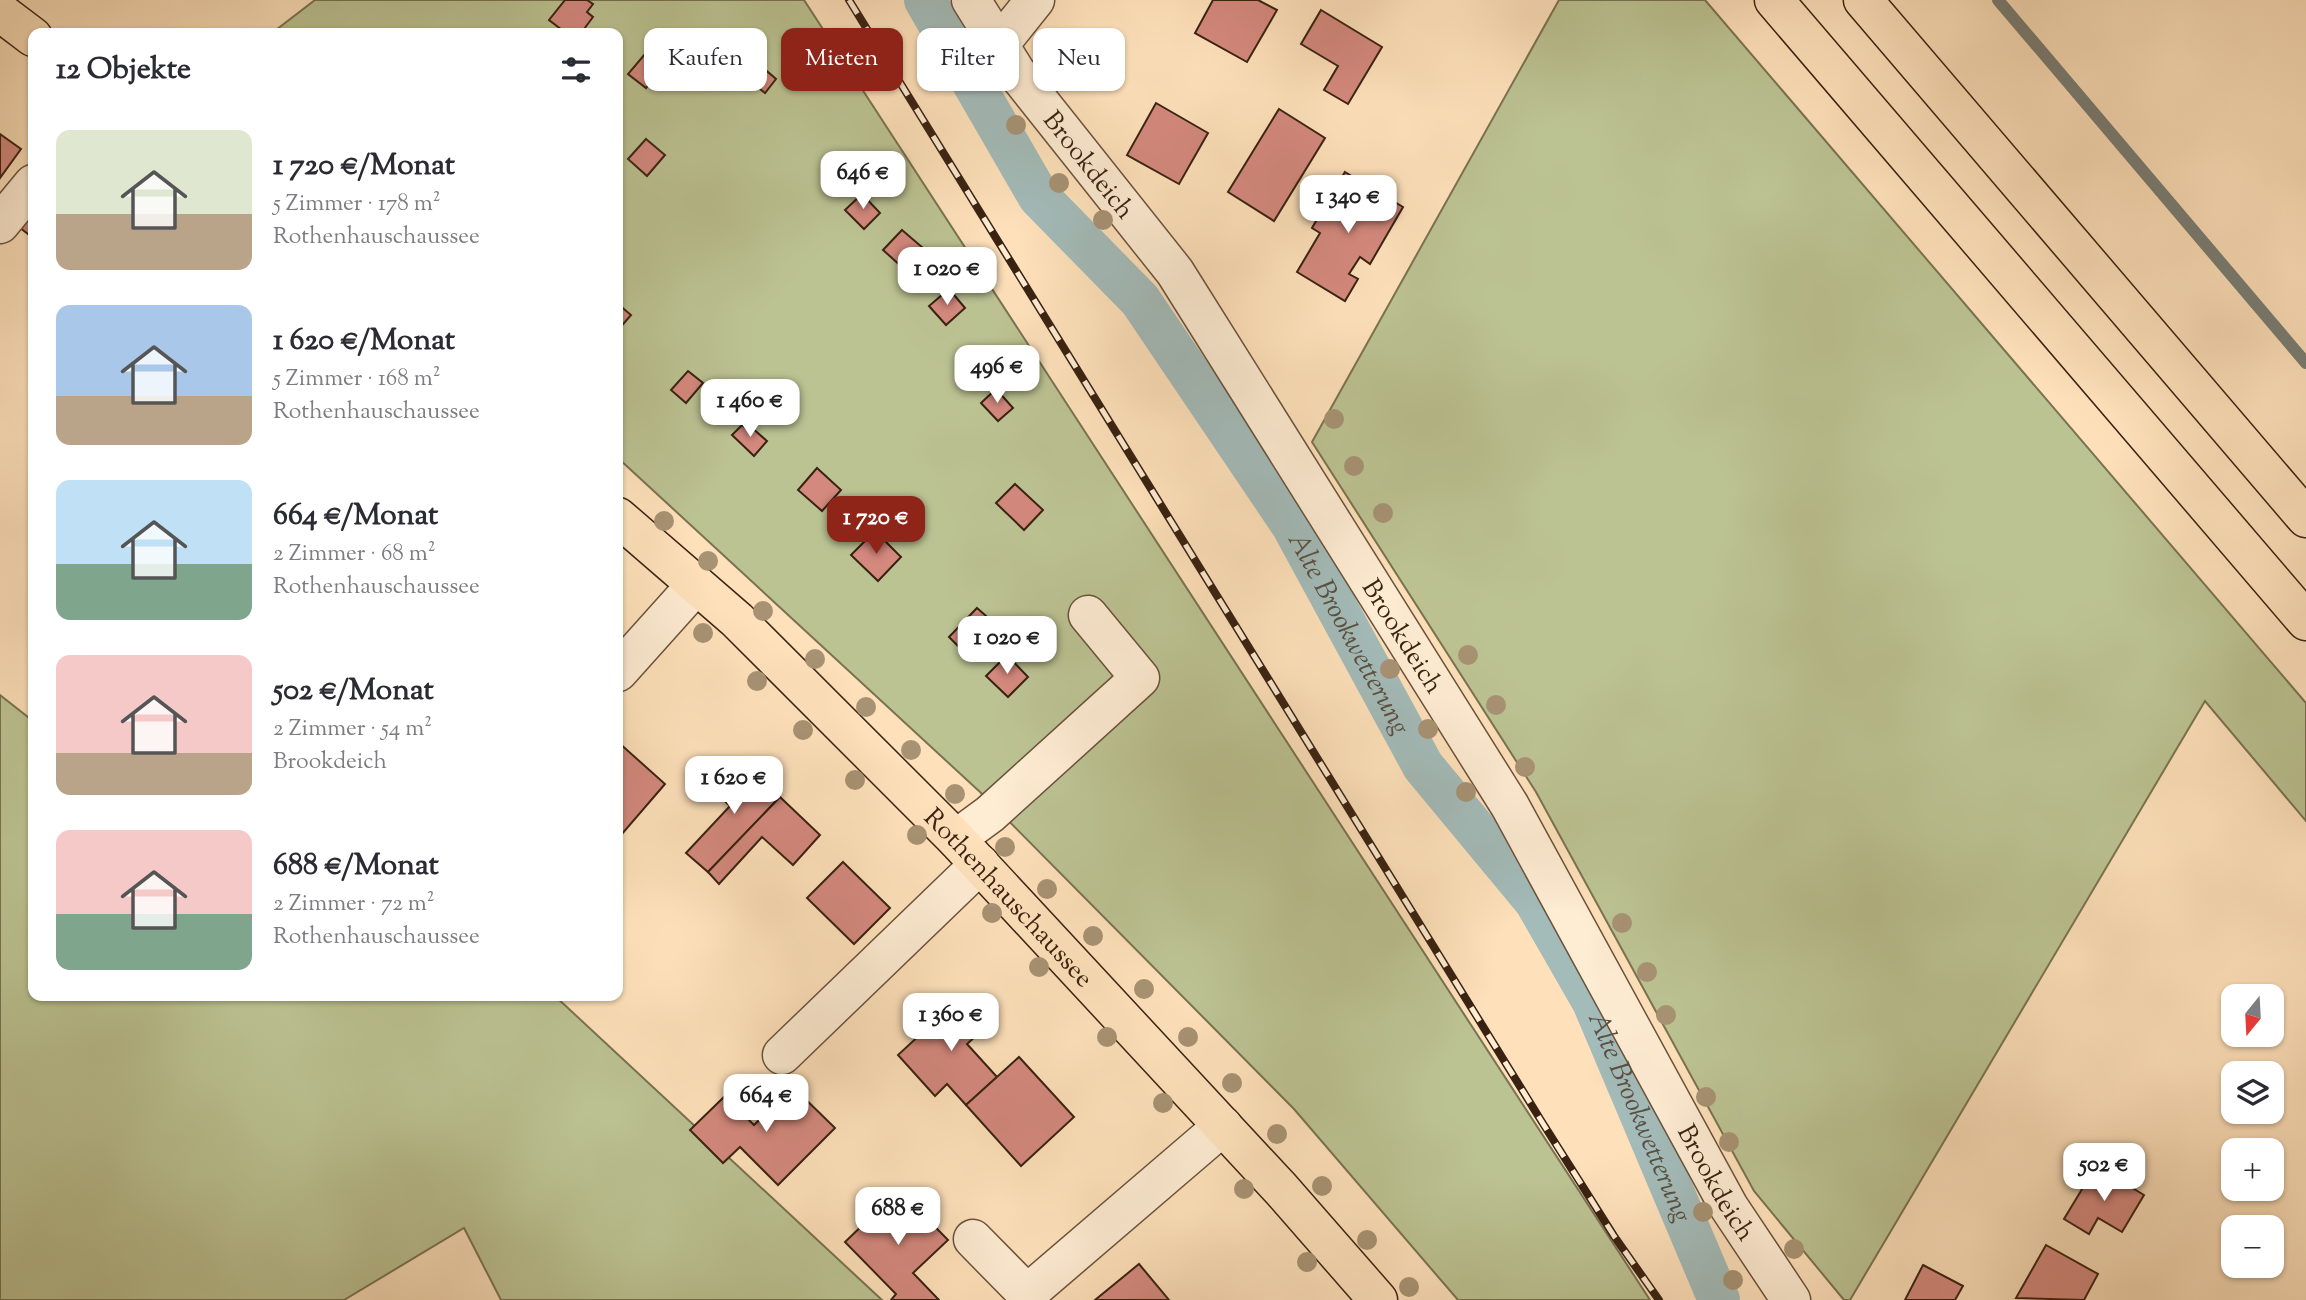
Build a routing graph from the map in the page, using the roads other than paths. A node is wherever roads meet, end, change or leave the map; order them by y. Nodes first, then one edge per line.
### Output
1 (971, 0) edge
2 (1035, 0) edge
3 (1774, 0) edge
4 (1863, 0) edge
5 (0, 12) edge
6 (988, 28) edge
7 (1013, 28) edge
8 (28, 33) edge
9 (1019, 76) edge
10 (28, 190) edge
11 (0, 224) edge
12 (2306, 518) edge
13 (623, 521) edge
14 (696, 585) junction
15 (1088, 615) dead end
16 (2306, 621) edge
17 (623, 666) edge
18 (968, 851) junction
19 (782, 1055) dead end
20 (1223, 1126) junction
21 (973, 1239) dead end
22 (1378, 1300) edge
23 (1791, 1300) edge

1 - 6 street, Brookdeich
2 - 7 street
3 - 16 main road
4 - 12 main road
5 - 8 main road
9 - 23 street, Brookdeich
10 - 11 street
13 - 14 main road, Rothenhauschaussee
14 - 17 street
14 - 18 main road, Rothenhauschaussee
15 - 18 street
18 - 19 street
18 - 20 main road, Rothenhauschaussee
20 - 21 street
20 - 22 main road, Rothenhauschaussee

